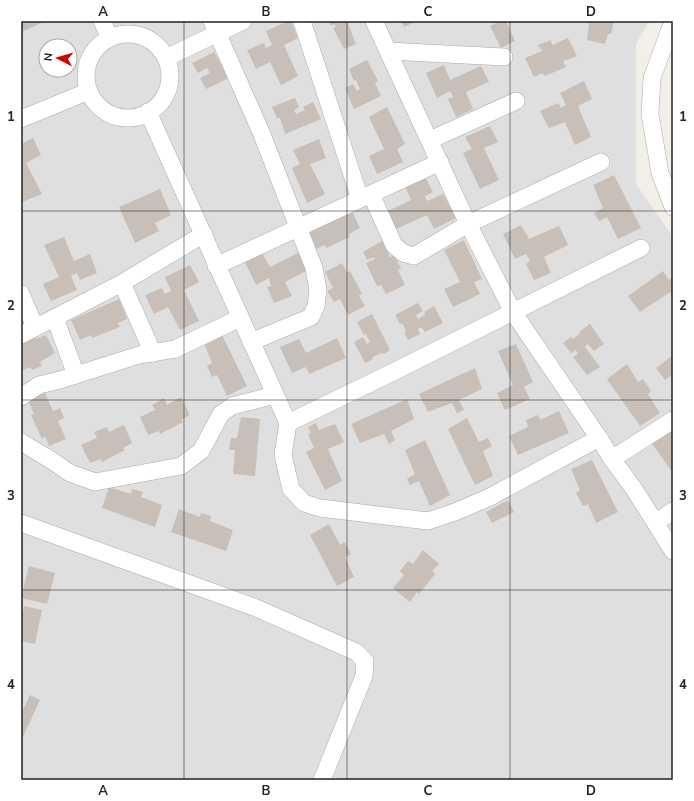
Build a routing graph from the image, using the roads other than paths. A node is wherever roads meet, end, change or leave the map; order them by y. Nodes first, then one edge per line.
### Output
1 (102, 21) edge
2 (243, 21) edge
3 (302, 21) edge
4 (374, 21) edge
5 (673, 23) edge
6 (214, 27) edge
7 (110, 38) junction
8 (388, 50) junction
9 (504, 57) dead end
10 (166, 58) junction
11 (89, 91) junction
12 (516, 101) dead end
13 (148, 112) junction
14 (21, 119) edge
15 (430, 140) junction
16 (440, 162) junction
17 (600, 162) dead end
18 (366, 196) junction
19 (673, 207) edge
20 (468, 224) junction
21 (298, 228) junction
22 (204, 234) junction
23 (641, 248) dead end
24 (216, 266) junction
25 (122, 283) junction
26 (21, 294) edge
27 (513, 312) junction
28 (55, 318) junction
29 (240, 318) junction
30 (28, 331) edge
31 (251, 342) junction
32 (153, 353) junction
33 (76, 375) junction
34 (275, 395) junction
35 (21, 397) edge
36 (673, 420) edge
37 (288, 423) junction
38 (599, 438) junction
39 (21, 442) edge
40 (612, 459) junction
41 (673, 511) edge
42 (656, 522) junction
43 (21, 523) edge
44 (673, 551) edge
45 (322, 780) edge

1 - 7 street
2 - 6 street
3 - 18 street
4 - 8 street
5 - 19 street
6 - 10 street
6 - 21 street
7 - 10 street
7 - 11 street
8 - 9 street
8 - 15 street
10 - 13 street
11 - 13 street
11 - 14 street
12 - 15 street
13 - 22 street
15 - 16 street
16 - 18 street
16 - 20 street
17 - 20 street
18 - 20 street
18 - 21 street
20 - 27 street
21 - 24 street
21 - 31 street
22 - 24 street
22 - 25 street
23 - 27 street
24 - 29 street
25 - 28 street
25 - 32 street
26 - 30 street
27 - 37 street
27 - 38 street
28 - 30 street
28 - 33 street
29 - 31 street
29 - 32 street
31 - 34 street
32 - 33 street
33 - 35 street
34 - 37 street
34 - 39 street
36 - 40 street
37 - 38 street
38 - 40 street
40 - 42 street
41 - 42 street
42 - 44 street
43 - 45 street

